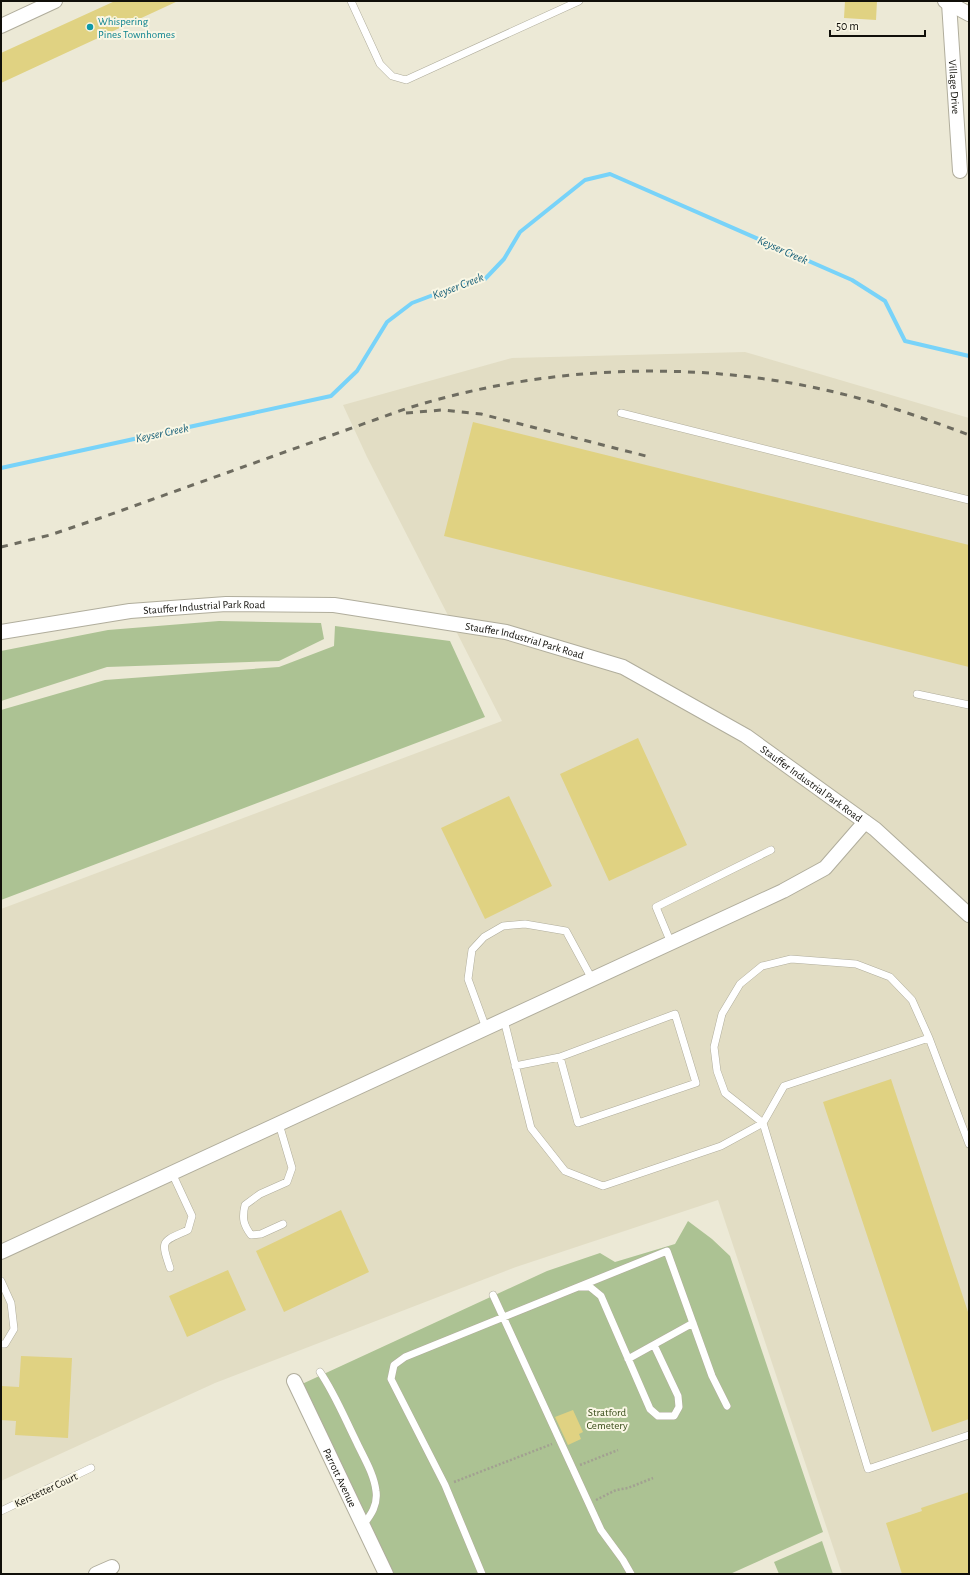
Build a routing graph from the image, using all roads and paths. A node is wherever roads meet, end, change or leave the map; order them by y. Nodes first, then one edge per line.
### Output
1 (56, 1) edge
2 (351, 1) edge
3 (579, 1) edge
4 (947, 2) edge
5 (969, 14) edge
6 (1, 26) edge
7 (960, 171) dead end
8 (621, 413) dead end
9 (969, 500) edge
10 (1, 632) edge
11 (917, 694) dead end
12 (969, 705) edge
13 (865, 822) junction
14 (771, 850) dead end
15 (969, 915) edge
16 (671, 943) junction
17 (592, 979) junction
18 (504, 1020) junction
19 (486, 1028) junction
20 (929, 1038) junction
21 (560, 1057) junction
22 (515, 1066) junction
23 (763, 1123) junction
24 (279, 1124) junction
25 (969, 1144) edge
26 (172, 1173) junction
27 (283, 1224) dead end
28 (1, 1252) edge
29 (170, 1268) dead end
30 (1, 1281) edge
31 (578, 1287) junction
32 (493, 1295) dead end
33 (502, 1318) junction
34 (693, 1323) junction
35 (1, 1344) edge
36 (654, 1345) junction
37 (628, 1359) junction
38 (320, 1372) dead end
39 (294, 1382) dead end
40 (728, 1406) dead end
41 (969, 1435) edge
42 (560, 1441) junction
43 (618, 1450) dead end
44 (91, 1468) dead end
45 (572, 1468) junction
46 (653, 1478) dead end
47 (445, 1485) junction
48 (589, 1504) junction
49 (1, 1511) edge
50 (363, 1525) junction
51 (112, 1567) dead end
52 (96, 1574) edge
53 (386, 1574) edge
54 (482, 1574) edge
55 (630, 1574) edge

1 - 6 street
2 - 3 lane
4 - 5 street, Village Drive
4 - 7 street, Village Drive
8 - 9 lane
10 - 13 street, Stauffer Industrial Park Road
11 - 12 lane
13 - 15 street, Stauffer Industrial Park Road
13 - 16 street
14 - 16 lane
16 - 17 street
17 - 18 street
17 - 19 lane
18 - 19 street
18 - 22 lane
19 - 24 street
20 - 23 lane
20 - 23 lane
20 - 25 lane
21 - 21 lane
21 - 22 lane
22 - 23 lane
23 - 41 lane
24 - 26 street
24 - 27 lane
26 - 28 street
26 - 29 lane
30 - 35 lane
31 - 33 lane
31 - 34 lane
31 - 37 lane
32 - 33 lane
33 - 42 lane
33 - 47 lane
34 - 36 lane
34 - 40 lane
36 - 37 lane
36 - 37 lane
38 - 50 lane
39 - 50 street, Parrott Avenue
42 - 45 lane
42 - 47 path
43 - 45 path
44 - 49 lane, Kerstetter Court
45 - 48 lane
46 - 48 path
47 - 54 lane
48 - 55 lane
50 - 53 street, Parrott Avenue
51 - 52 street

